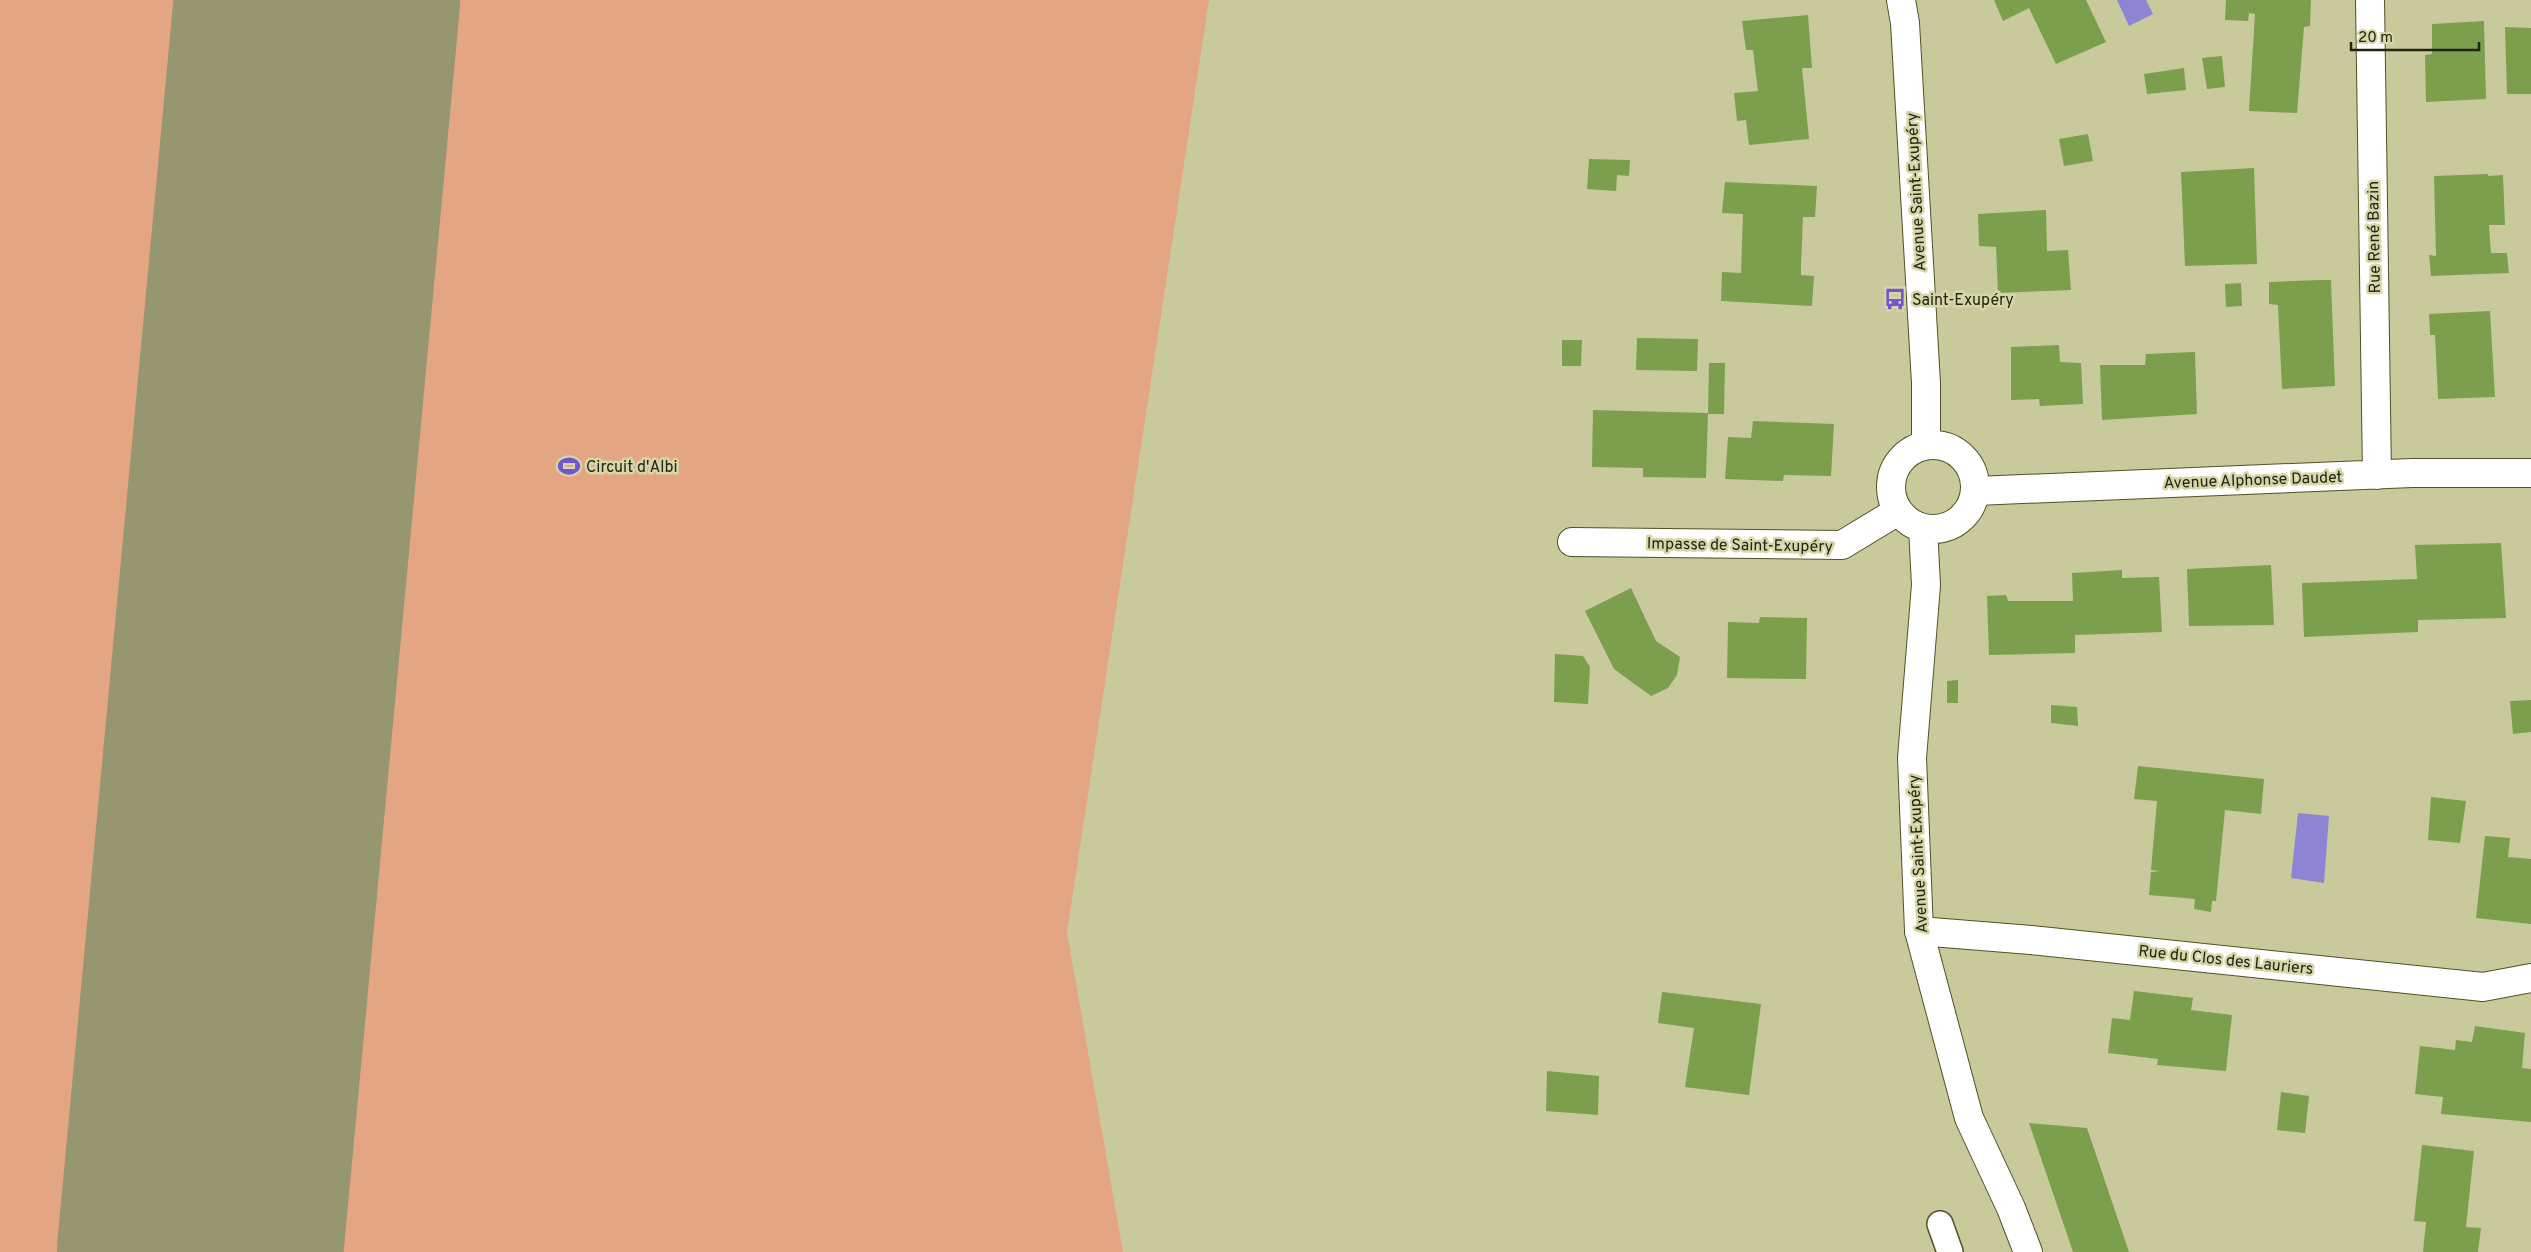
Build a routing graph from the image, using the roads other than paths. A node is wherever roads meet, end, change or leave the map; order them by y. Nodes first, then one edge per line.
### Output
1 (1901, 0) edge
2 (2370, 0) edge
3 (1926, 445) junction
4 (2531, 473) edge
5 (2376, 475) junction
6 (1976, 491) junction
7 (1898, 511) junction
8 (1923, 528) junction
9 (1572, 542) dead end
10 (1919, 931) junction
11 (2531, 978) edge
12 (1940, 1224) dead end
13 (1950, 1252) edge
14 (2028, 1252) edge

1 - 3 street, Avenue Saint-Exupéry
2 - 5 street, Rue René Bazin
3 - 6 street
3 - 7 street
4 - 5 street, Avenue Alphonse Daudet
5 - 6 street, Avenue Alphonse Daudet
6 - 8 street
7 - 8 street
7 - 9 street, Impasse de Saint-Exupéry
8 - 10 street, Avenue Saint-Exupéry
10 - 11 street, Rue du Clos des Lauriers
10 - 14 street, Avenue Saint-Exupéry
12 - 13 lane

